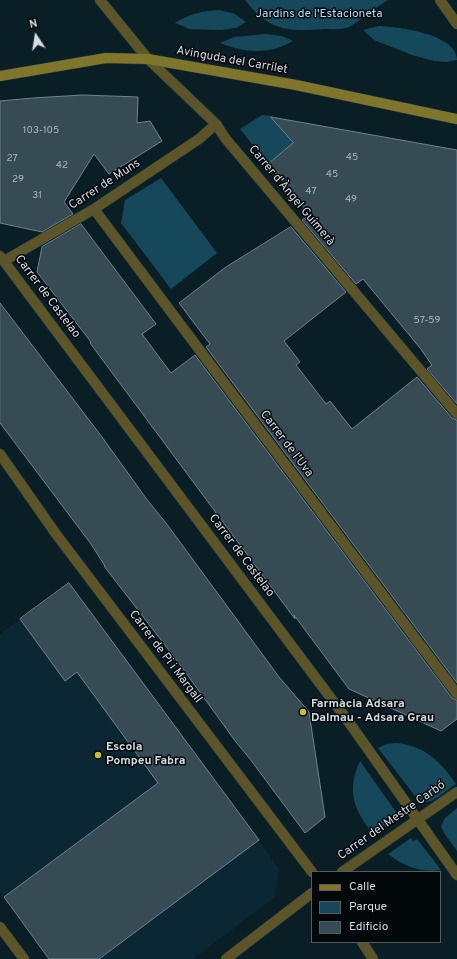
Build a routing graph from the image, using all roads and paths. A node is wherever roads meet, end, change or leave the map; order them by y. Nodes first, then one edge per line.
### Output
1 (100, 0) edge
2 (440, 0) edge
3 (457, 24) edge
4 (148, 59) junction
5 (0, 76) edge
6 (457, 119) edge
7 (216, 124) junction
8 (94, 209) junction
9 (2, 259) edge
10 (457, 414) edge
11 (0, 454) edge
12 (457, 694) edge
13 (457, 792) edge
14 (417, 820) junction
15 (311, 871) edge
16 (343, 871) edge
17 (457, 875) edge
18 (311, 894) edge
19 (0, 927) edge
20 (363, 943) edge
21 (24, 959) edge
22 (226, 959) edge
23 (374, 959) edge

1 - 4 street, Carrer d'Àngel Guimerà
2 - 3 street
4 - 5 street, Avinguda del Carrilet
4 - 6 street, Avinguda del Carrilet
4 - 7 street, Carrer d'Àngel Guimerà
7 - 8 street, Carrer de Muns
7 - 10 street, Carrer d'Àngel Guimerà
8 - 9 street, Carrer de Muns
8 - 12 street, Carrer de l'Uva
9 - 14 street, Carrer de Castelao
11 - 15 street, Carrer de Pi i Margall
13 - 14 street, Carrer del Mestre Carbó
14 - 16 street, Carrer del Mestre Carbó
14 - 17 street, Carrer de Castelao
18 - 22 street
19 - 21 street
20 - 23 street

